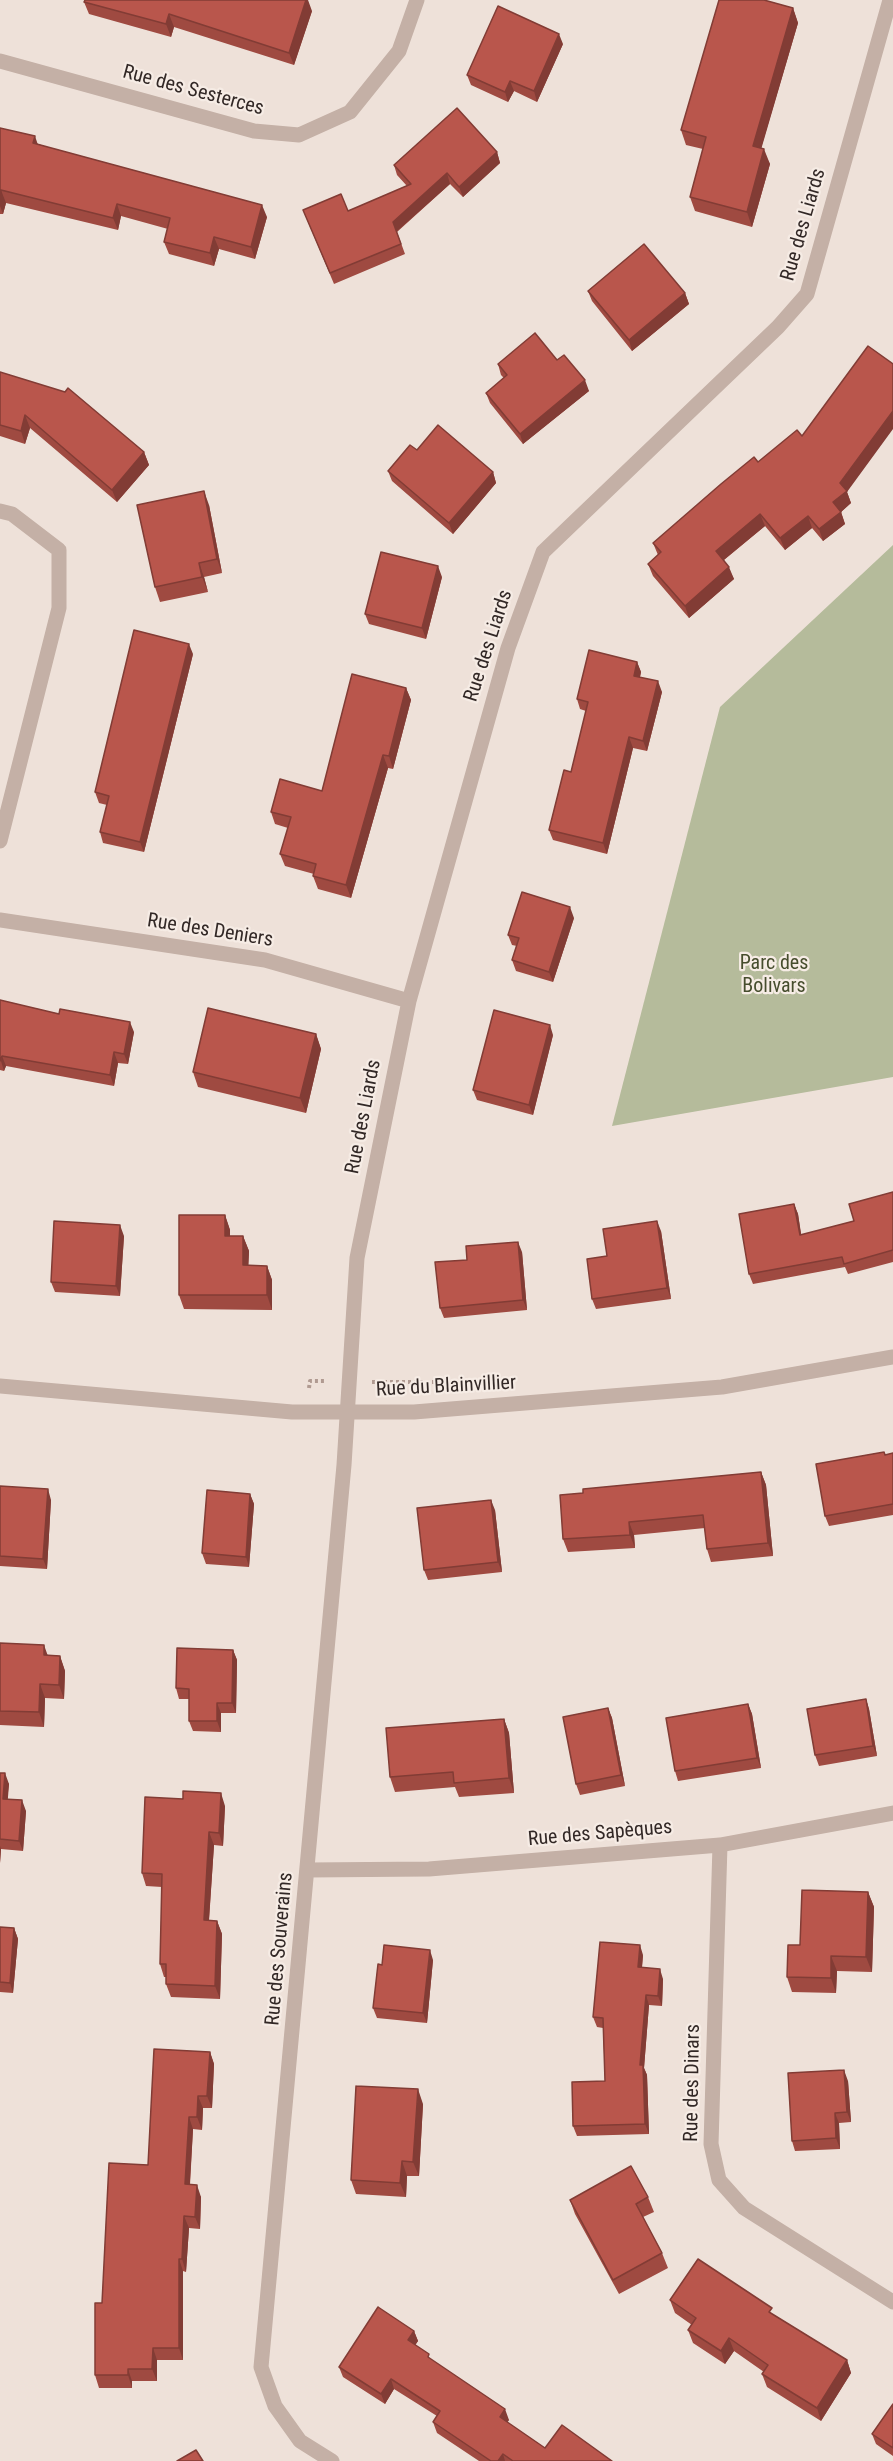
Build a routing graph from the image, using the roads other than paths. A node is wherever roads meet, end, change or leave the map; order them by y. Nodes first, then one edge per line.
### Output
1 (417, 0) edge
2 (890, 0) edge
3 (0, 61) edge
4 (0, 511) edge
5 (0, 841) edge
6 (0, 920) edge
7 (409, 1001) junction
8 (893, 1357) edge
9 (0, 1386) edge
10 (348, 1412) junction
11 (893, 1813) edge
12 (720, 1845) junction
13 (308, 1870) junction
14 (893, 2302) edge
15 (332, 2461) edge

1 - 3 street, Rue des Sesterces
2 - 7 street, Rue des Liards
4 - 5 street
6 - 7 street, Rue des Deniers
7 - 10 street, Rue des Liards
8 - 10 street, Rue du Blainvillier
9 - 10 street, Rue du Blainvillier
10 - 13 street, Rue des Souverains
11 - 12 street, Rue des Sapèques
12 - 13 street, Rue des Sapèques
12 - 14 street, Rue des Dinars
13 - 15 street, Rue des Souverains

